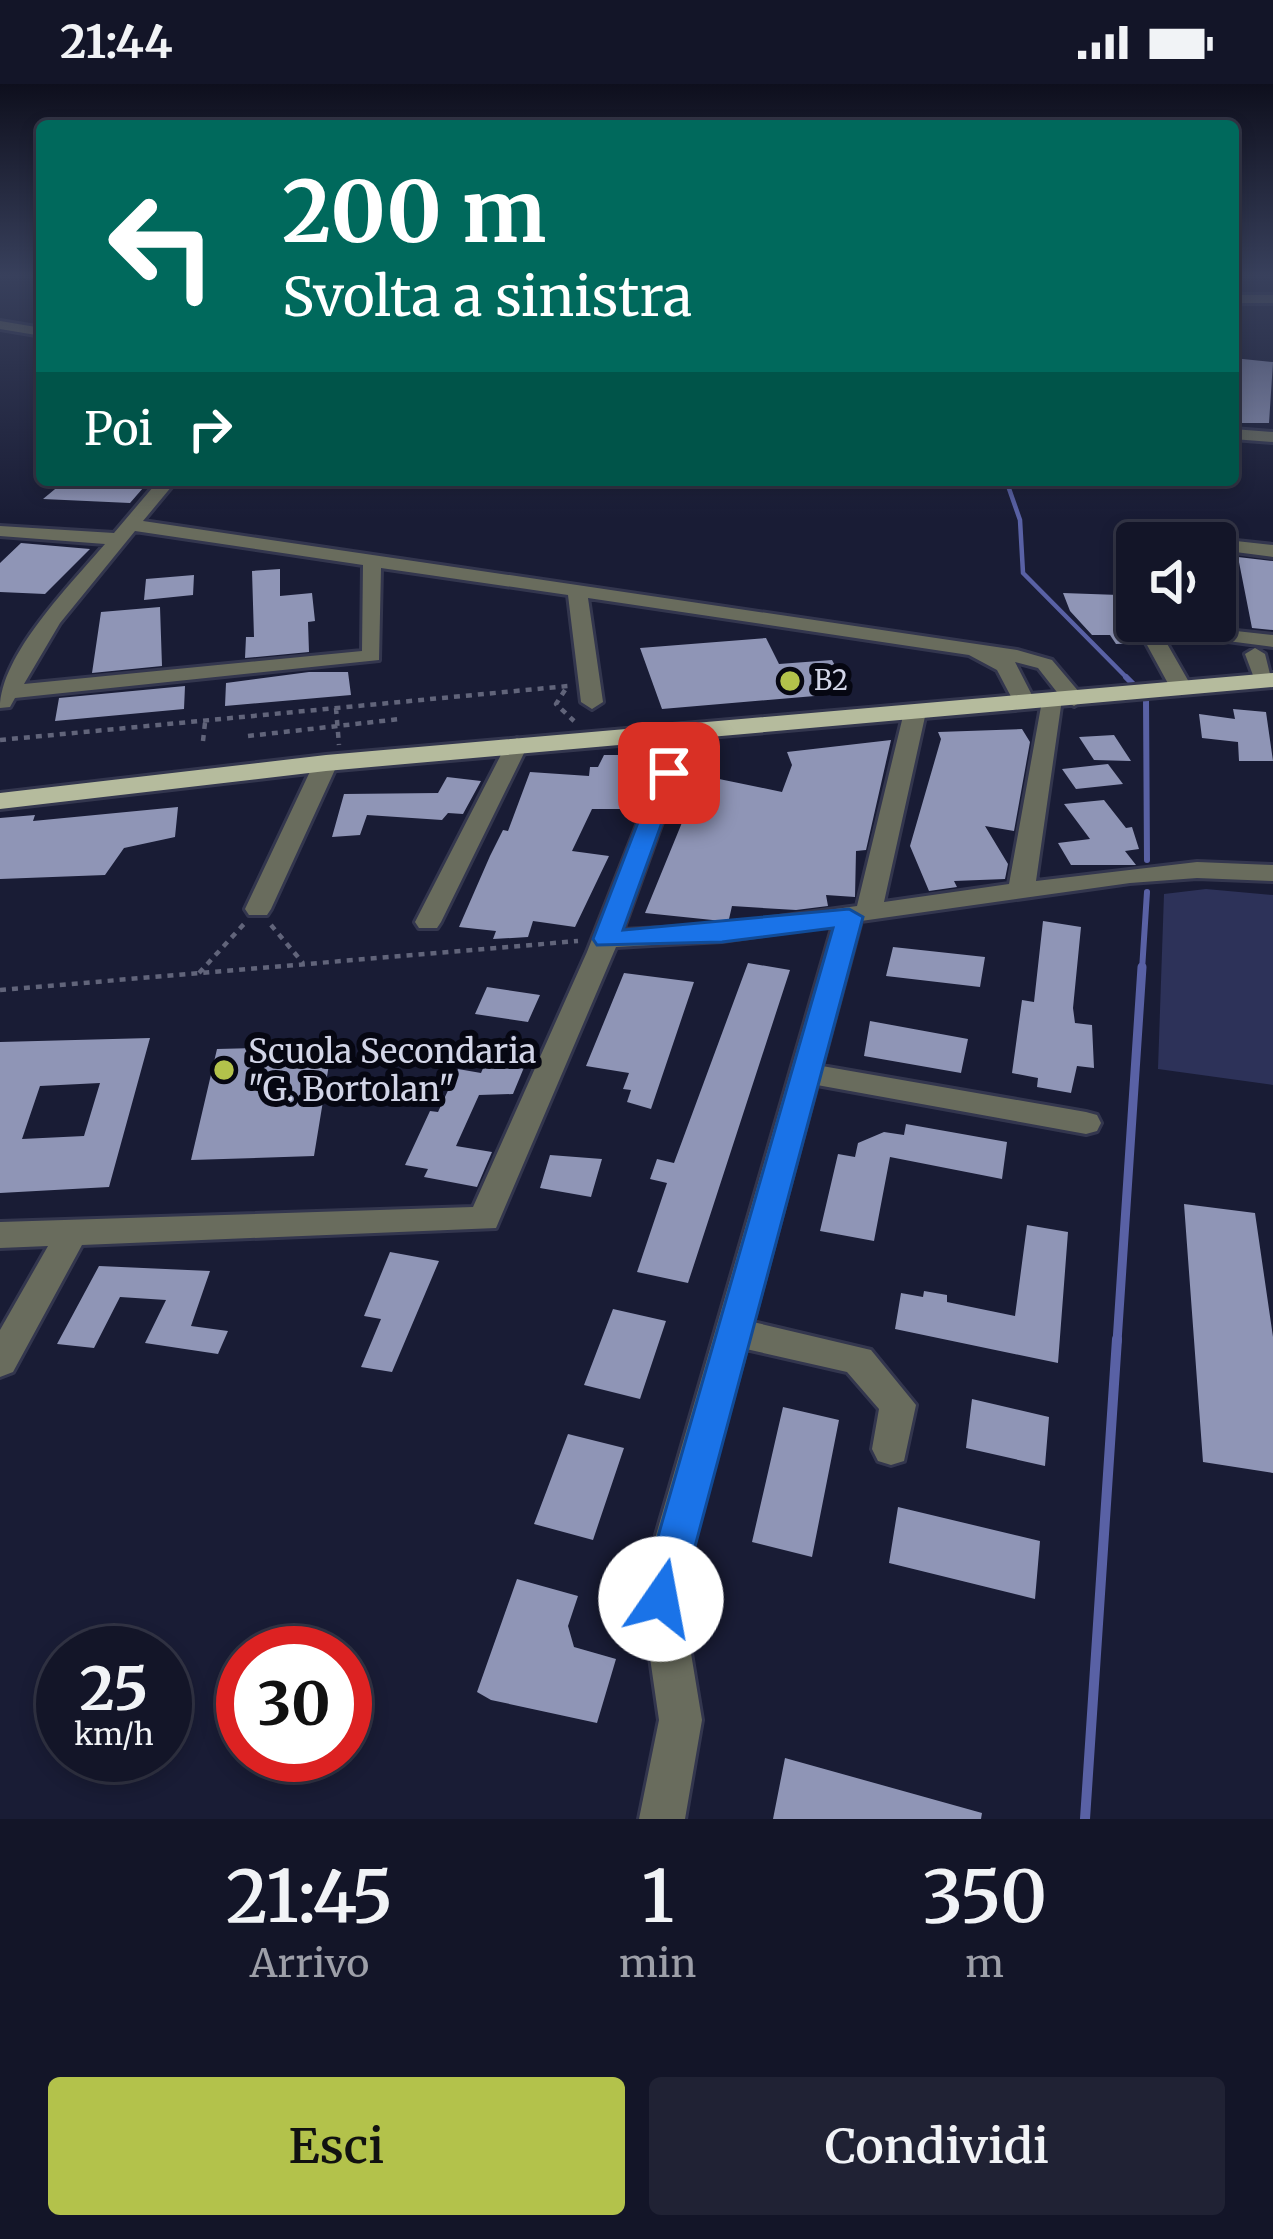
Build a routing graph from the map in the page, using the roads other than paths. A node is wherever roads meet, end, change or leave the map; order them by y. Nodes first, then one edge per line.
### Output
1 (1239, 434) edge
2 (1273, 437) edge
3 (162, 486) edge
4 (0, 531) edge
5 (126, 532) junction
6 (1236, 547) edge
7 (1273, 550) edge
8 (371, 561) junction
9 (577, 592) junction
10 (1156, 642) edge
11 (964, 647) junction
12 (1264, 647) edge
13 (0, 661) edge
14 (26, 661) junction
15 (1269, 680) edge
16 (1182, 689) junction
17 (582, 690) road end
18 (4, 698) edge
19 (1063, 700) junction
20 (1025, 703) junction
21 (915, 712) junction
22 (684, 731) junction
23 (517, 745) junction
24 (332, 754) junction
25 (0, 801) edge
26 (1273, 873) edge
27 (1021, 892) junction
28 (258, 909) road end
29 (858, 916) junction
30 (428, 922) dead end
31 (604, 945) junction
32 (805, 1073) junction
33 (1086, 1123) dead end
34 (72, 1234) junction
35 (0, 1235) edge
36 (731, 1331) junction
37 (0, 1362) edge
38 (891, 1449) dead end
39 (662, 1819) edge

1 - 2 street
3 - 5 street
4 - 5 street
5 - 8 street
5 - 14 street
6 - 7 street
8 - 9 street
8 - 18 street
9 - 11 street
9 - 17 street
10 - 16 street
11 - 19 street
11 - 20 street
12 - 15 street
13 - 14 street
14 - 18 street
15 - 16 main road
16 - 19 main road
19 - 20 main road
19 - 27 street
20 - 21 main road
21 - 22 main road
21 - 29 street
22 - 23 main road
22 - 31 street
23 - 24 main road
23 - 30 street
24 - 25 main road
24 - 28 street
26 - 27 street
27 - 29 street
29 - 31 street
29 - 32 street
31 - 34 street
32 - 33 street
32 - 36 street
34 - 35 street
34 - 37 street
36 - 38 street
36 - 39 street

